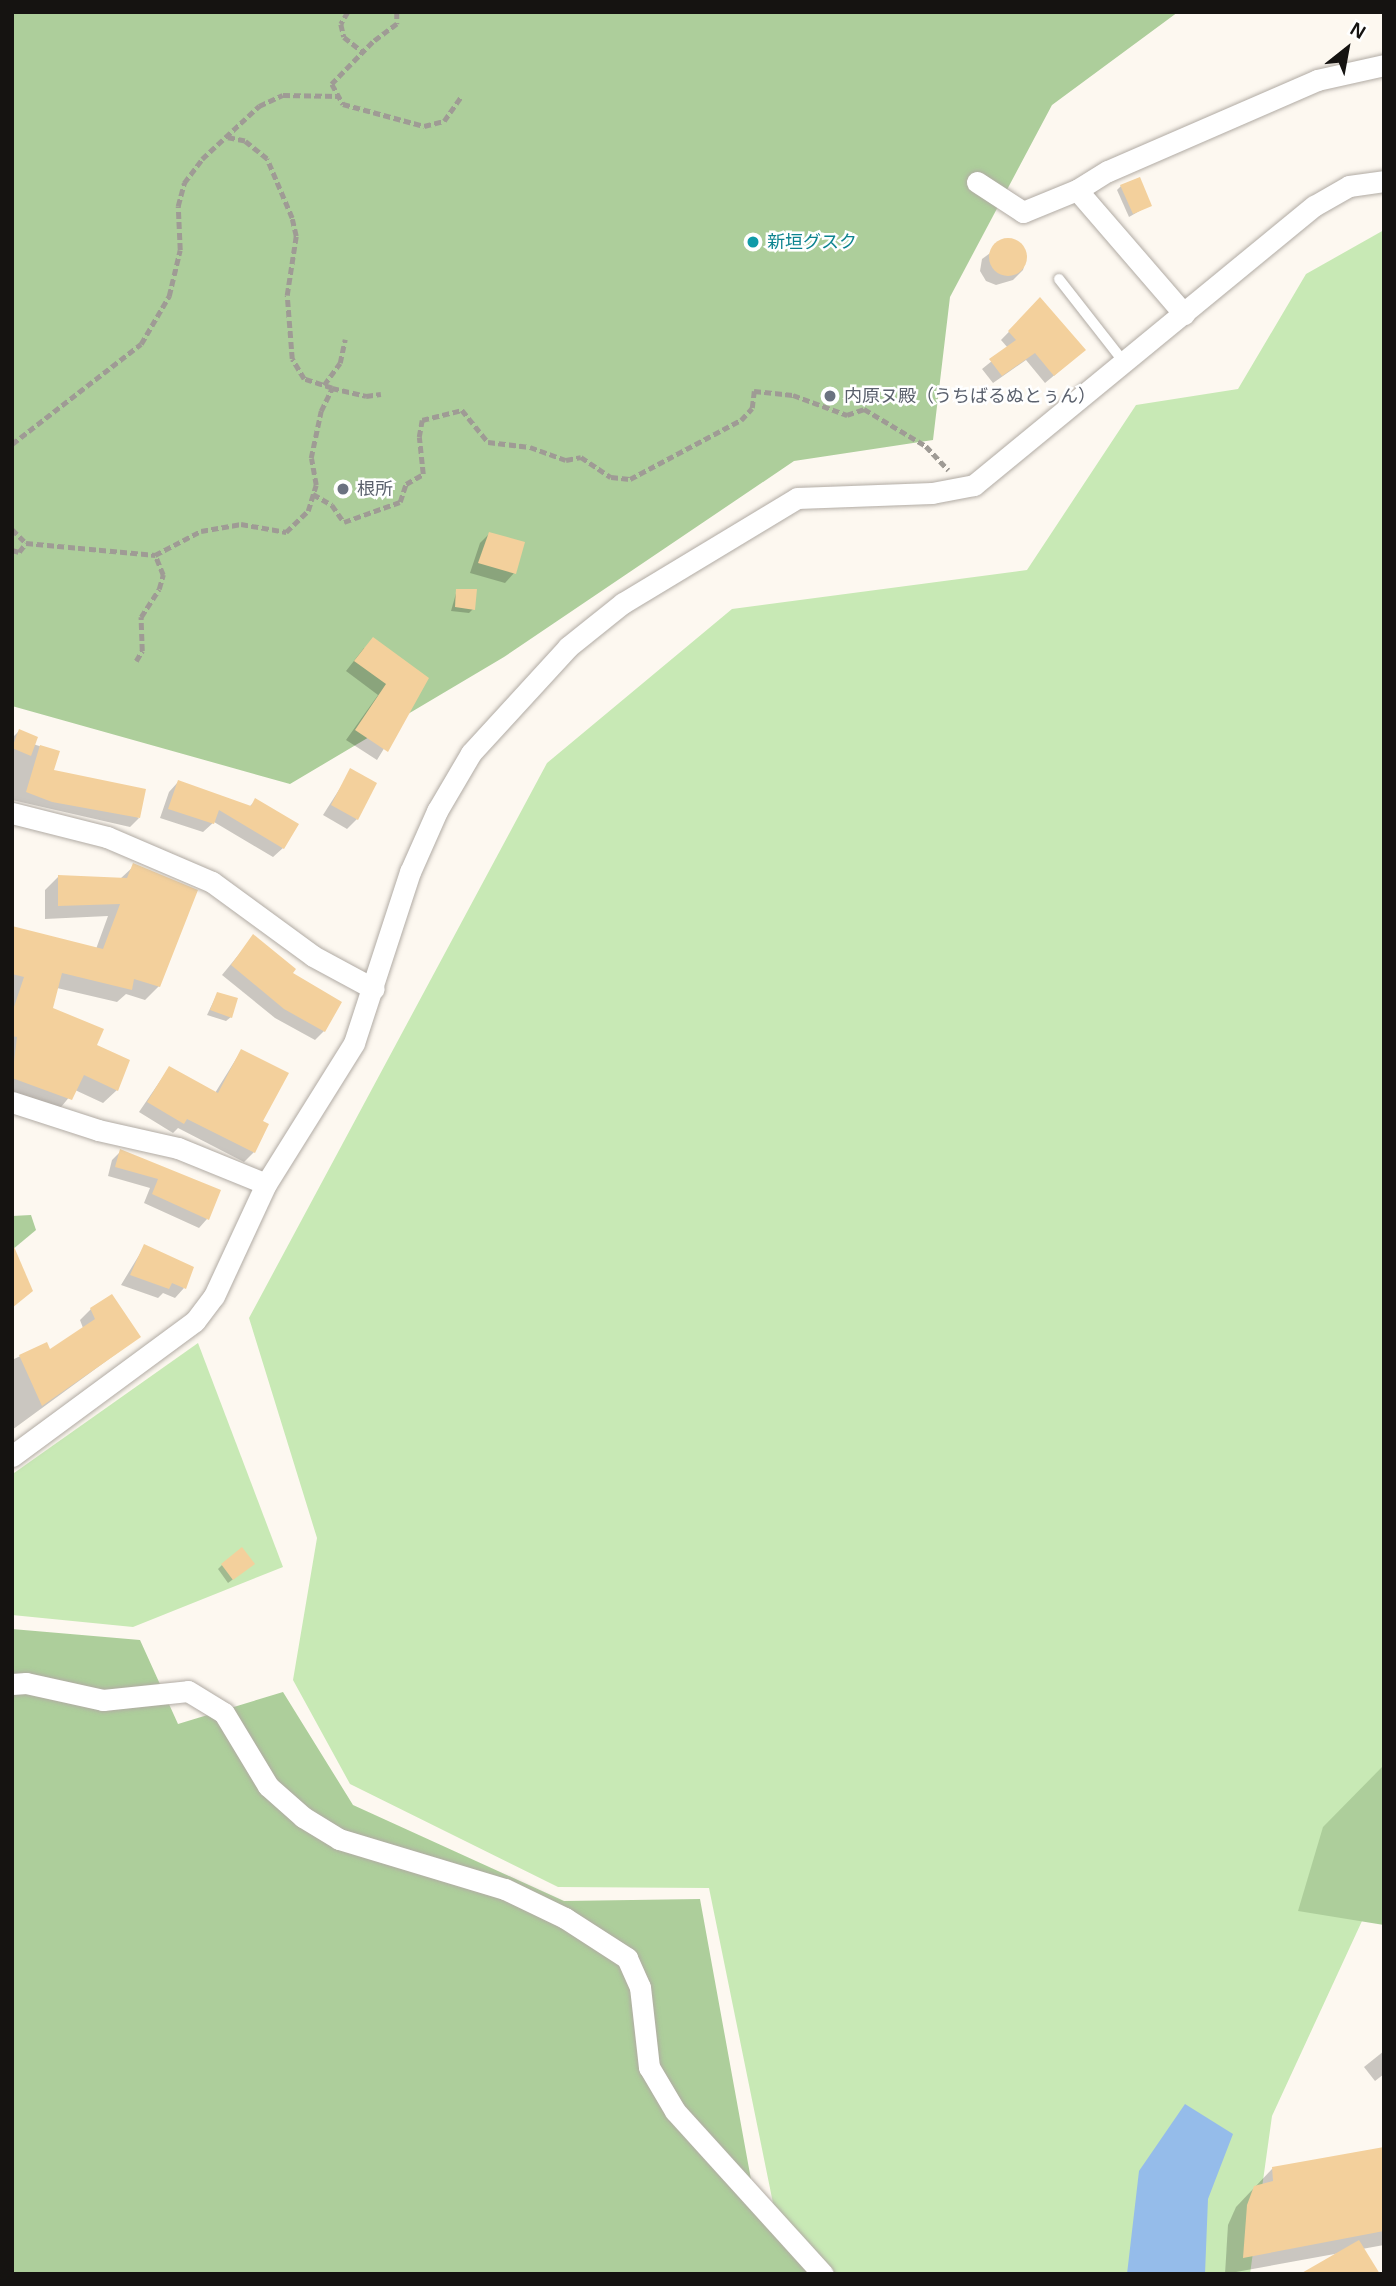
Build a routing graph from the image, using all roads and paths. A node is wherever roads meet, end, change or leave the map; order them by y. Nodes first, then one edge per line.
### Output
1 (348, 12) edge
2 (397, 12) edge
3 (363, 52) junction
4 (1384, 65) edge
5 (339, 96) junction
6 (461, 97) dead end
7 (223, 137) junction
8 (1384, 181) edge
9 (977, 182) dead end
10 (1077, 190) junction
11 (1059, 279) dead end
12 (1184, 314) junction
13 (345, 340) dead end
14 (1123, 361) junction
15 (324, 385) junction
16 (332, 388) junction
17 (381, 394) dead end
18 (12, 444) edge
19 (932, 493) junction
20 (313, 494) junction
21 (12, 529) edge
22 (26, 543) junction
23 (12, 550) edge
24 (155, 555) junction
25 (136, 661) dead end
26 (12, 813) edge
27 (374, 989) junction
28 (12, 1102) edge
29 (266, 1184) junction
30 (12, 1456) edge
31 (12, 1684) edge
32 (823, 2274) edge

1 - 3 path
2 - 3 path
3 - 5 path
4 - 10 street
5 - 6 path
5 - 7 path
7 - 15 path
7 - 18 path
8 - 12 street
9 - 10 street
10 - 12 street
11 - 14 lane
12 - 14 street
13 - 15 path
14 - 19 street
15 - 16 path
16 - 17 path
16 - 20 path
19 - 20 path
19 - 27 street
20 - 24 path
21 - 22 path
22 - 23 path
22 - 24 path
24 - 25 path
26 - 27 street
27 - 29 street
28 - 29 street
29 - 30 street
31 - 32 street

